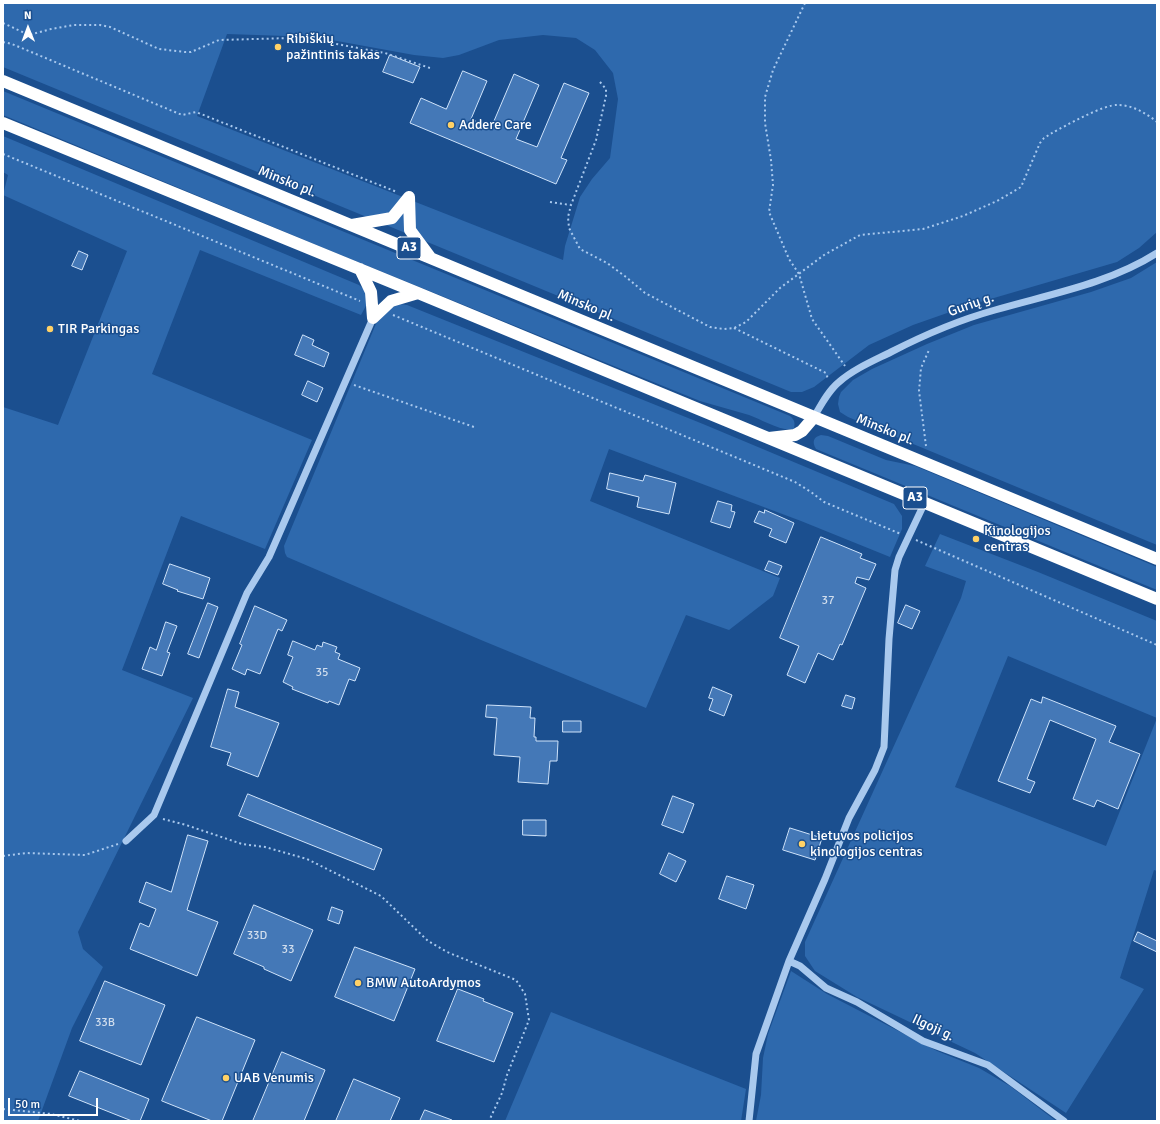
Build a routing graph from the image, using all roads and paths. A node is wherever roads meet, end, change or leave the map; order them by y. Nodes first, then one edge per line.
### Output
1 (805, 3) edge
2 (3, 23) edge
3 (3, 42) edge
4 (430, 68) dead end
5 (3, 82) edge
6 (600, 82) dead end
7 (1157, 122) edge
8 (3, 123) edge
9 (3, 154) edge
10 (409, 197) junction
11 (550, 202) dead end
12 (571, 205) junction
13 (351, 225) junction
14 (1157, 253) edge
15 (431, 258) junction
16 (360, 269) junction
17 (799, 274) junction
18 (418, 293) junction
19 (375, 312) junction
20 (734, 328) junction
21 (929, 350) dead end
22 (850, 374) junction
23 (345, 382) junction
24 (833, 389) junction
25 (814, 417) junction
26 (474, 427) dead end
27 (767, 438) junction
28 (926, 446) dead end
29 (925, 502) junction
30 (908, 537) junction
31 (1157, 559) edge
32 (1157, 599) edge
33 (1157, 645) edge
34 (154, 815) junction
35 (126, 841) joint
36 (3, 856) edge
37 (789, 961) junction
38 (3, 1109) edge
39 (60, 1116) junction
40 (59, 1121) edge
41 (80, 1121) edge
42 (489, 1121) edge
43 (749, 1121) edge
44 (1064, 1121) edge

1 - 17 path
2 - 4 path
3 - 10 path
5 - 13 highway, Minsko pl. / A3
6 - 12 path
7 - 17 path
8 - 16 highway, A3
9 - 19 path
10 - 13 highway
10 - 15 highway
11 - 12 path
12 - 20 path
13 - 15 highway, Minsko pl. / A3
14 - 22 street, Gurių g.
15 - 25 highway, Minsko pl. / A3
16 - 18 highway, A3
16 - 19 highway
17 - 20 path
17 - 22 path
18 - 19 highway
18 - 27 highway, A3
19 - 23 street
19 - 30 path
20 - 24 path
21 - 28 path
22 - 24 street, Gurių g.
23 - 26 path
23 - 34 street
24 - 25 street, Gurių g.
25 - 27 highway
25 - 31 highway, Minsko pl. / A3
27 - 29 highway, A3
29 - 30 street
29 - 32 highway, A3
30 - 33 path
30 - 37 street
34 - 35 street
34 - 42 path
35 - 36 path
37 - 43 street
37 - 44 street, Ilgoji g.
38 - 39 path
39 - 40 path
39 - 41 path

